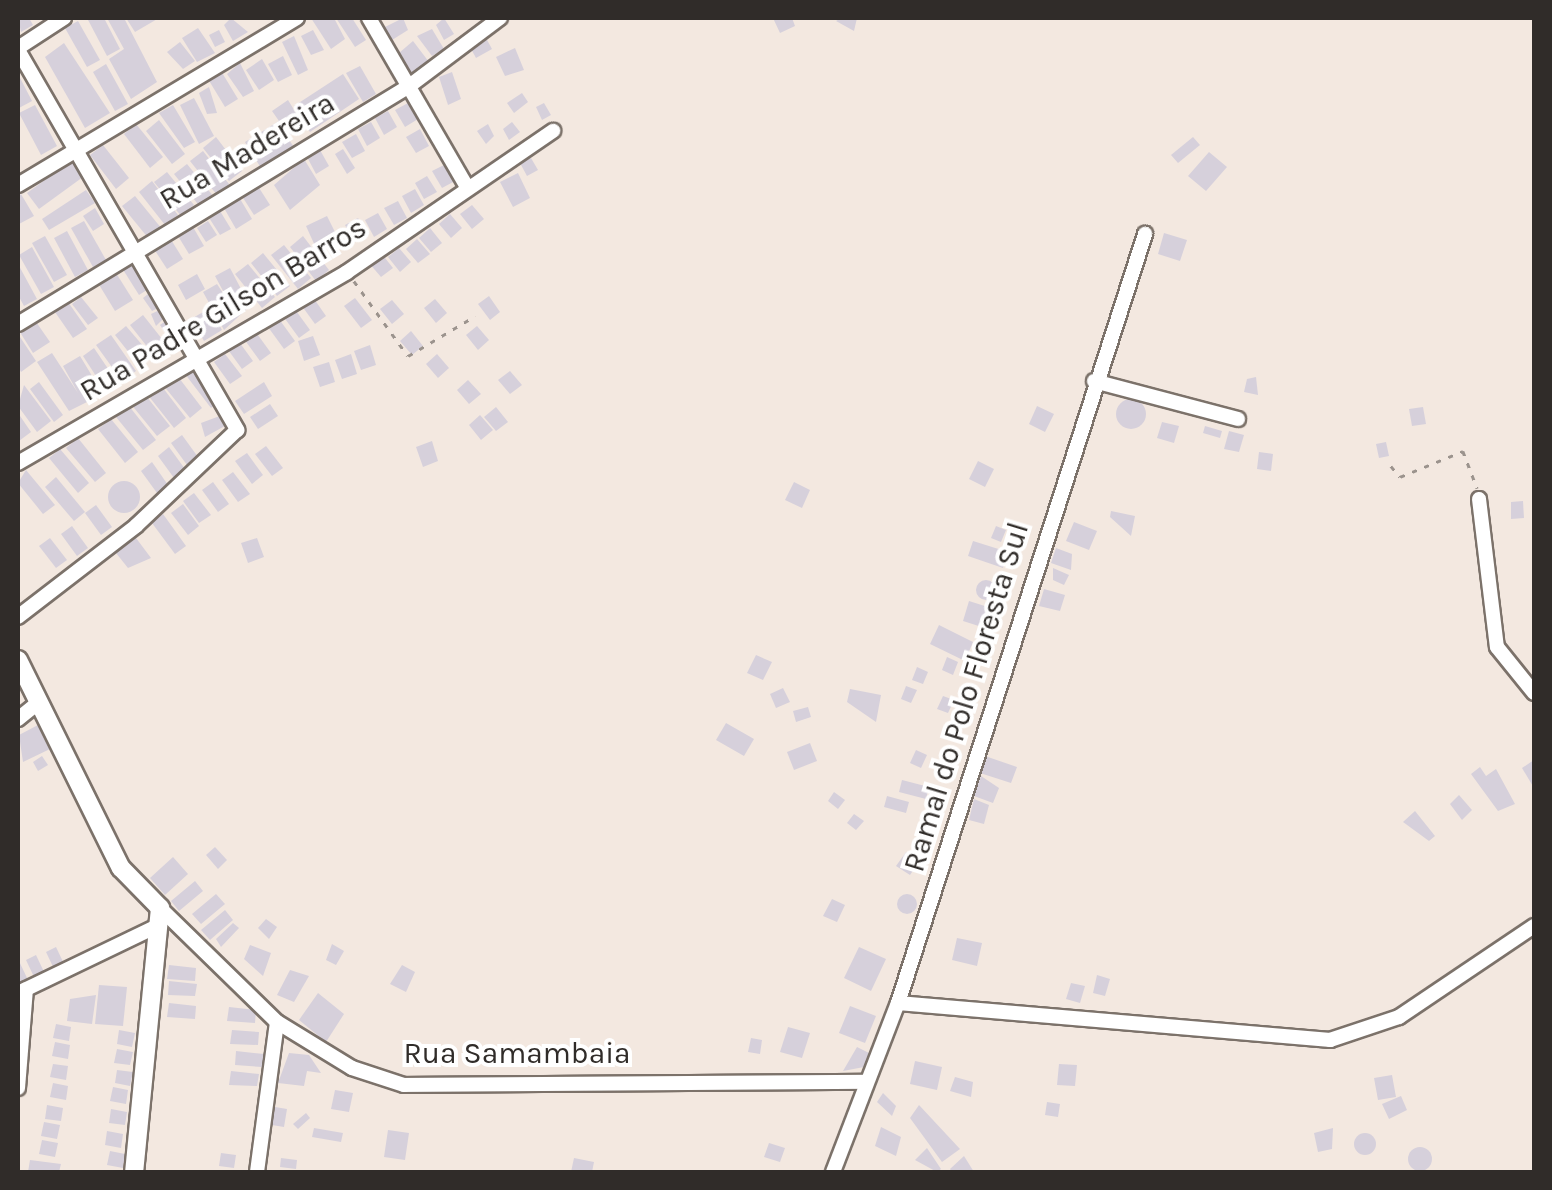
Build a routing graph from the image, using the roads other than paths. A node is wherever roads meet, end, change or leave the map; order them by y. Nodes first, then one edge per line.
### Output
1 (64, 18) edge
2 (297, 18) edge
3 (368, 18) edge
4 (500, 18) edge
5 (18, 49) edge
6 (408, 87) junction
7 (553, 131) dead end
8 (76, 150) junction
9 (18, 185) edge
10 (466, 185) junction
11 (1145, 234) dead end
12 (134, 254) junction
13 (18, 324) edge
14 (199, 357) junction
15 (1094, 381) junction
16 (1238, 418) dead end
17 (18, 464) edge
18 (1479, 499) road end
19 (18, 616) edge
20 (18, 660) edge
21 (1534, 692) edge
22 (38, 702) junction
23 (18, 718) edge
24 (158, 917) junction
25 (1534, 926) edge
26 (22, 991) edge
27 (898, 1003) junction
28 (277, 1022) junction
29 (864, 1082) junction
30 (18, 1088) edge
31 (134, 1172) edge
32 (257, 1172) edge
33 (833, 1172) edge

1 - 5 street
2 - 8 street
3 - 6 street
4 - 6 street, Rua Madereira
5 - 8 street
6 - 10 street
6 - 12 street, Rua Madereira
7 - 10 street, Rua Padre Gilson Barros
8 - 9 street
8 - 12 street
10 - 14 street, Rua Padre Gilson Barros
11 - 15 street, Ramal do Polo Floresta Sul
12 - 13 street, Rua Madereira
12 - 14 street
14 - 17 street, Rua Padre Gilson Barros
14 - 19 street
15 - 16 street
15 - 27 street, Ramal do Polo Floresta Sul
18 - 21 street
20 - 22 street, Rua Samambaia
22 - 23 street
22 - 24 street, Rua Samambaia
24 - 26 street
24 - 28 street, Rua Samambaia
24 - 31 street
25 - 27 street
26 - 30 street
27 - 29 street, Ramal do Polo Floresta Sul
28 - 29 street, Rua Samambaia
28 - 32 street
29 - 33 street, Ramal do Polo Floresta Sul

